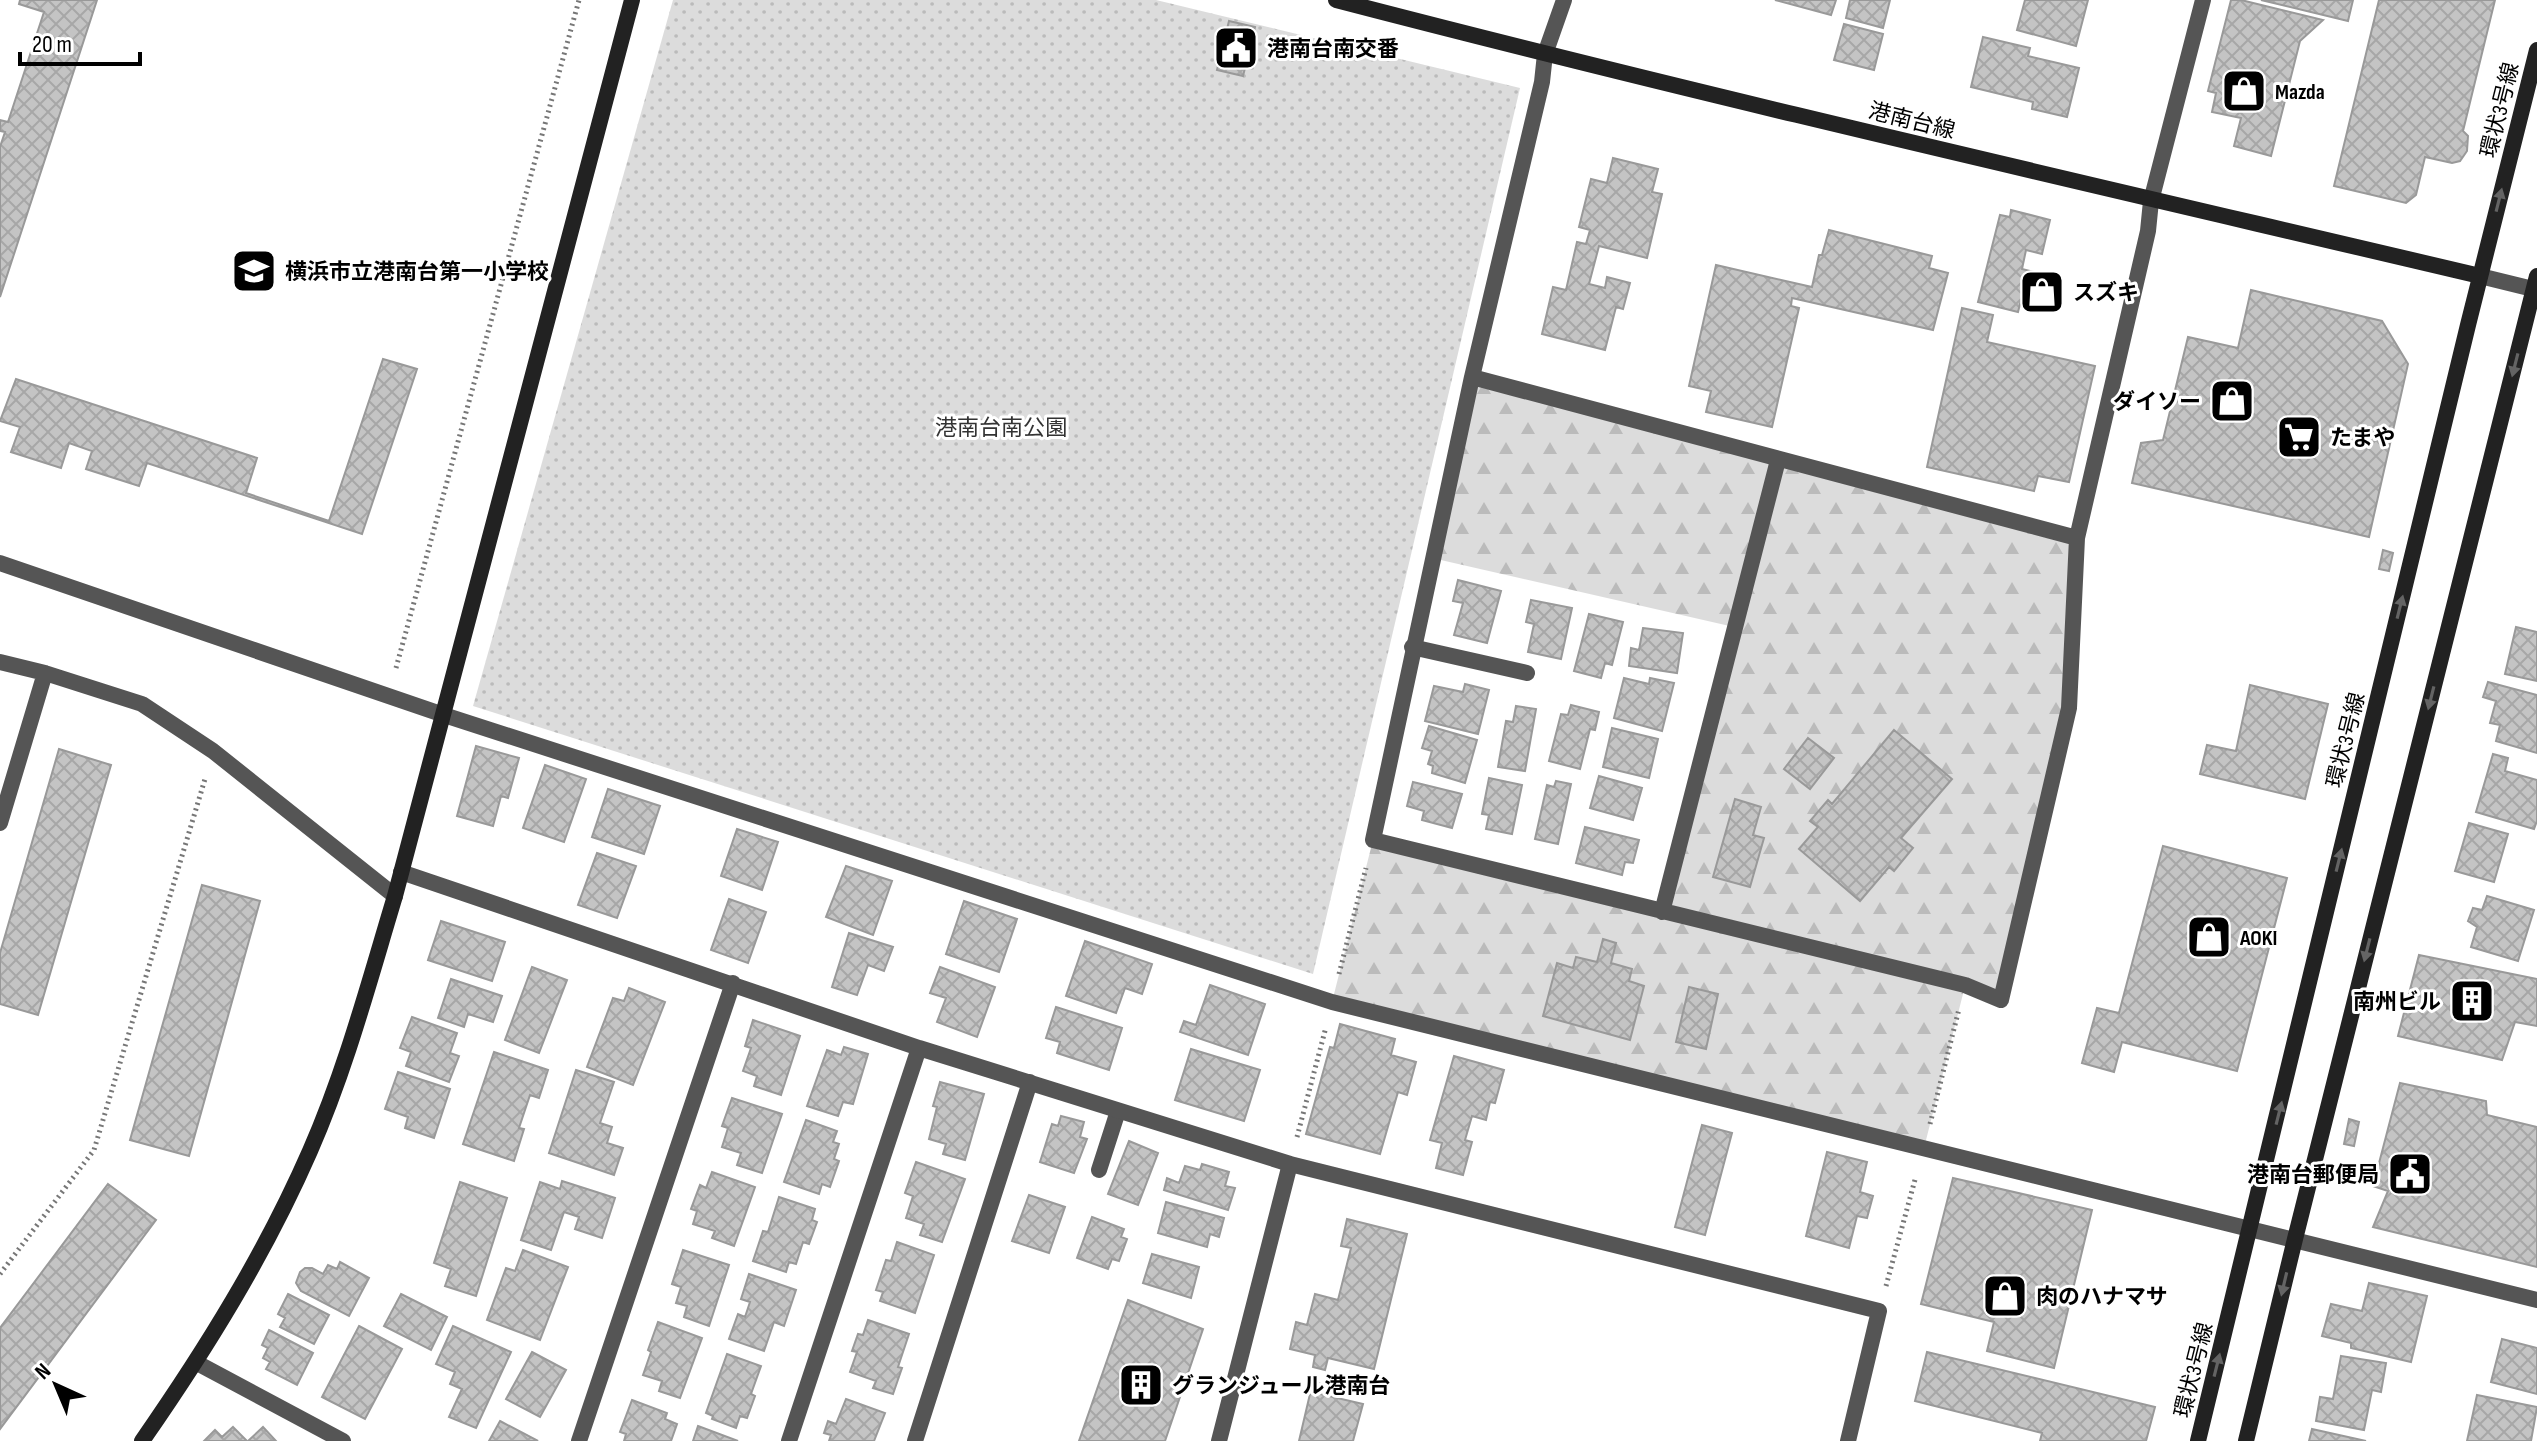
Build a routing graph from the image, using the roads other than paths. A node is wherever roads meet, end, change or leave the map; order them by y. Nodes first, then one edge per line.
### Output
1 (632, 0) edge
2 (1336, 0) edge
3 (1564, 0) edge
4 (2203, 0) edge
5 (2537, 50) edge
6 (1545, 54) junction
7 (2151, 201) junction
8 (2480, 276) junction
9 (2536, 285) edge
10 (1472, 377) junction
11 (1778, 460) junction
12 (2077, 538) junction
13 (0, 563) edge
14 (1412, 647) junction
15 (0, 662) edge
16 (45, 673) junction
17 (1527, 673) dead end
18 (444, 715) junction
19 (0, 823) edge
20 (401, 872) junction
21 (395, 896) junction
22 (1662, 912) junction
23 (733, 983) junction
24 (919, 1048) junction
25 (1030, 1082) junction
26 (1118, 1111) junction
27 (1290, 1164) junction
28 (1099, 1170) dead end
29 (2251, 1228) junction
30 (2295, 1239) junction
31 (2537, 1300) edge
32 (197, 1363) junction
33 (142, 1441) edge
34 (343, 1441) edge
35 (579, 1441) edge
36 (789, 1441) edge
37 (915, 1441) edge
38 (1219, 1441) edge
39 (1848, 1441) edge
40 (2198, 1441) edge
41 (2246, 1441) edge

1 - 18 street
2 - 6 street, 港南台線
3 - 6 street
4 - 7 street
8 -> 5 street, 環状3号線
6 - 7 street, 港南台線
6 - 10 street
7 - 8 street, 港南台線
7 - 12 street
8 - 9 street
29 -> 8 street, 環状3号線
9 -> 30 street
10 - 11 street
10 - 14 street
11 - 12 street
11 - 22 street
12 - 22 street
13 - 18 street
14 - 17 street
14 - 22 street
15 - 16 street
16 - 19 street
16 - 21 street
18 - 20 street
18 - 29 street
20 - 21 street
20 - 23 street
21 - 32 street
23 - 24 street
23 - 35 street
24 - 25 street
24 - 36 street
25 - 26 street
25 - 37 street
26 - 27 street
26 - 28 street
27 - 38 street
27 - 39 street
29 - 30 street
40 -> 29 street, 環状3号線
30 - 31 street
30 -> 41 street
32 - 33 street
32 - 34 street

